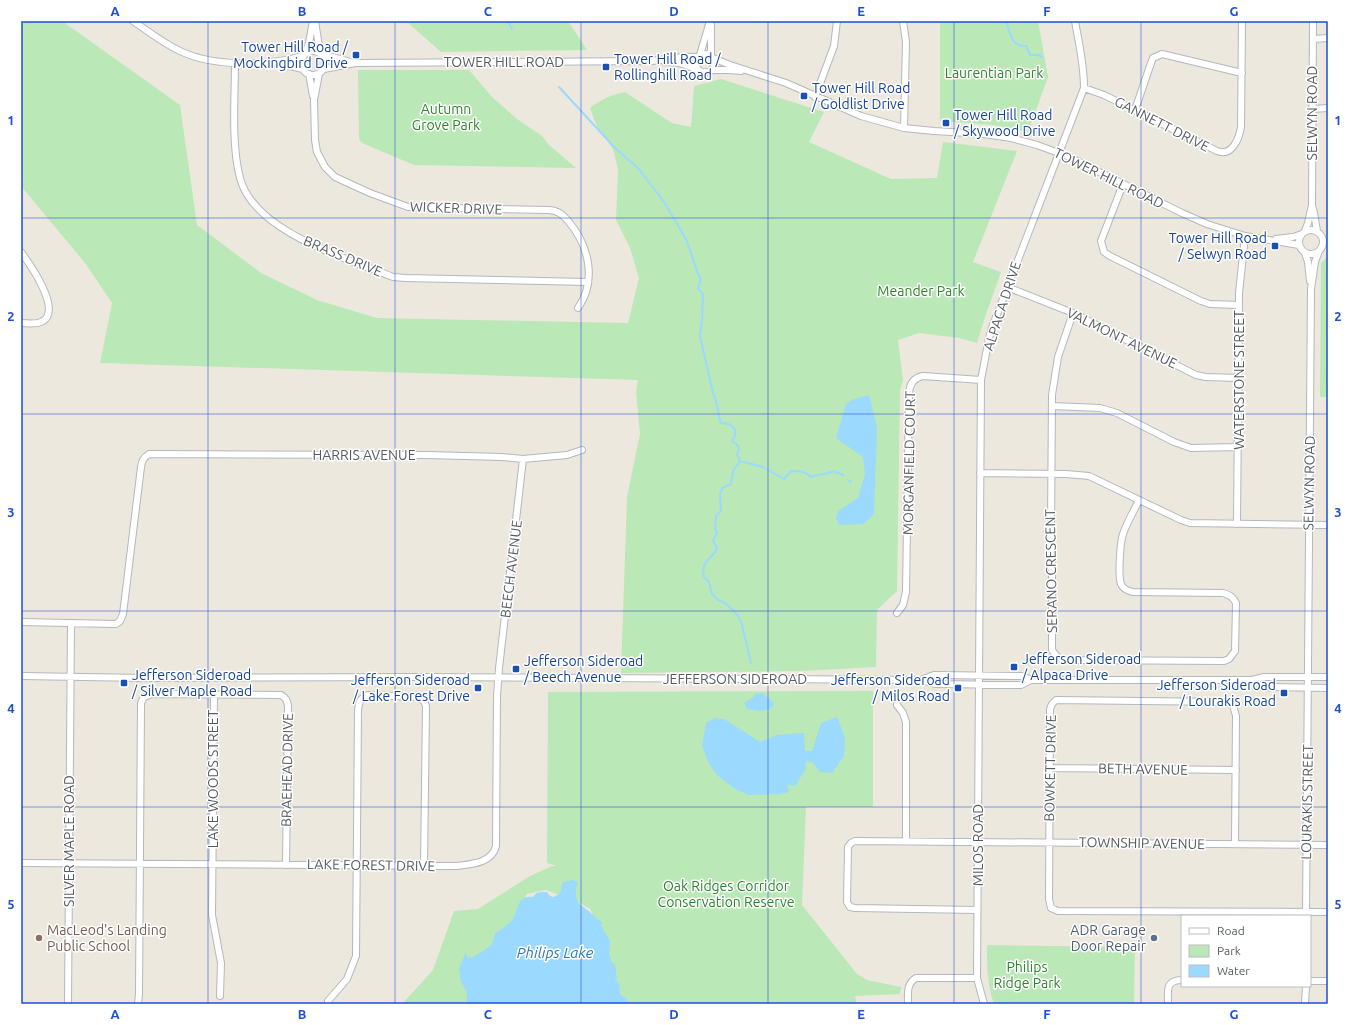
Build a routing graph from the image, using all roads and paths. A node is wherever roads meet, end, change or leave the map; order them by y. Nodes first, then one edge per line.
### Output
1 (133, 21) edge
2 (314, 21) edge
3 (710, 21) edge
4 (837, 21) edge
5 (903, 21) edge
6 (1074, 21) edge
7 (1242, 21) edge
8 (1313, 21) edge
9 (1328, 38) edge
10 (1313, 39) junction
11 (321, 54) junction
12 (304, 55) junction
13 (698, 56) junction
14 (712, 56) junction
15 (652, 61) junction
16 (235, 62) junction
17 (273, 62) junction
18 (355, 63) junction
19 (303, 69) junction
20 (324, 69) junction
21 (698, 69) junction
22 (712, 70) junction
23 (1242, 73) junction
24 (309, 74) junction
25 (319, 74) junction
26 (762, 75) junction
27 (1084, 88) junction
28 (815, 97) junction
29 (314, 100) junction
30 (1328, 108) edge
31 (1312, 109) junction
32 (1135, 110) junction
33 (904, 128) junction
34 (1059, 153) junction
35 (1123, 184) junction
36 (1312, 205) junction
37 (1318, 232) junction
38 (1303, 233) junction
39 (1245, 236) junction
40 (1328, 237) edge
41 (1270, 239) junction
42 (1299, 245) junction
43 (1328, 247) edge
44 (1320, 250) junction
45 (21, 252) edge
46 (1305, 253) junction
47 (588, 282) junction
48 (1007, 287) junction
49 (1311, 289) junction
50 (1239, 305) junction
51 (578, 308) dead end
52 (1072, 313) junction
53 (21, 323) edge
54 (1239, 378) junction
55 (981, 380) junction
56 (1052, 406) junction
57 (1238, 447) junction
58 (582, 450) dead end
59 (523, 459) junction
60 (980, 473) junction
61 (1051, 474) junction
62 (1139, 500) junction
63 (1237, 524) junction
64 (1309, 524) junction
65 (1328, 525) edge
66 (897, 613) dead end
67 (21, 622) edge
68 (70, 622) junction
69 (21, 676) edge
70 (979, 676) junction
71 (70, 677) junction
72 (1308, 677) junction
73 (1328, 677) edge
74 (498, 678) junction
75 (921, 680) junction
76 (1031, 680) junction
77 (1252, 680) junction
78 (979, 685) junction
79 (1308, 687) junction
80 (1328, 688) edge
81 (214, 694) junction
82 (896, 705) dead end
83 (1050, 768) junction
84 (1236, 770) junction
85 (906, 841) junction
86 (978, 842) junction
87 (1049, 843) junction
88 (1235, 844) junction
89 (1306, 845) junction
90 (1328, 845) edge
91 (21, 863) edge
92 (69, 863) junction
93 (140, 863) junction
94 (212, 864) junction
95 (286, 865) junction
96 (357, 865) junction
97 (424, 866) junction
98 (977, 910) junction
99 (1328, 912) edge
100 (1306, 914) edge
101 (977, 978) junction
102 (1181, 980) edge
103 (1311, 981) edge
104 (1328, 981) edge
105 (1306, 987) edge
106 (220, 996) dead end
107 (328, 1001) dead end
108 (68, 1004) edge
109 (138, 1004) edge
110 (908, 1004) edge
111 (984, 1004) edge
112 (1168, 1004) edge
113 (1305, 1004) edge

1 - 16 street
2 - 11 street
2 - 12 street
3 - 13 street
3 - 14 street
4 - 28 street
5 - 33 street
6 - 27 street, ALPACA DRIVE
7 - 23 street, GANNETT DRIVE
8 - 10 street, SELWYN ROAD
9 - 10 street
10 - 31 street, SELWYN ROAD
11 - 12 street
11 - 18 street, TOWER HILL ROAD
11 - 20 street
12 - 17 street
12 - 19 street
13 - 14 street
13 - 15 street, TOWER HILL ROAD
13 - 21 street
14 - 22 street
14 - 26 street, TOWER HILL ROAD
15 - 18 street, TOWER HILL ROAD
15 - 21 street, TOWER HILL ROAD
16 - 17 street
16 - 47 street, BRASS DRIVE
17 - 19 street
18 - 20 street, TOWER HILL ROAD
19 - 24 street
20 - 25 street
21 - 22 street
22 - 26 street, TOWER HILL ROAD
23 - 32 street
23 - 32 street, GANNETT DRIVE
24 - 25 street
24 - 29 street, WICKER DRIVE
25 - 29 street, WICKER DRIVE
26 - 28 street, TOWER HILL ROAD
27 - 32 street, GANNETT DRIVE
27 - 34 street, ALPACA DRIVE
28 - 33 street, TOWER HILL ROAD
29 - 47 street, WICKER DRIVE
30 - 31 street
31 - 36 street, SELWYN ROAD
33 - 34 street, TOWER HILL ROAD
34 - 35 street, TOWER HILL ROAD
34 - 48 street, ALPACA DRIVE
35 - 39 street, TOWER HILL ROAD
35 - 50 street
36 - 37 street, SELWYN ROAD
36 - 38 street, SELWYN ROAD
37 - 38 street
37 - 40 street
37 - 44 street
38 - 41 street, TOWER HILL ROAD
38 - 42 street
39 - 41 street, TOWER HILL ROAD
39 - 50 street, WATERSTONE STREET
41 - 42 street, TOWER HILL ROAD
42 - 46 street
43 - 44 street
44 - 46 street
44 - 49 street, SELWYN ROAD
45 - 53 street
46 - 49 street, SELWYN ROAD
47 - 51 street, WICKER DRIVE
48 - 52 street, VALMONT AVENUE
48 - 55 street, ALPACA DRIVE
49 - 64 street, SELWYN ROAD
50 - 54 street, WATERSTONE STREET
52 - 54 street, VALMONT AVENUE
52 - 56 street
54 - 57 street, WATERSTONE STREET
55 - 60 street, ALPACA DRIVE
55 - 66 street, MORGANFIELD COURT
56 - 57 street
56 - 61 street
57 - 63 street, WATERSTONE STREET
58 - 59 street, HARRIS AVENUE
59 - 68 street, HARRIS AVENUE
59 - 74 street, BEECH AVENUE
60 - 61 street
60 - 70 street, ALPACA DRIVE
61 - 62 street
61 - 62 street, SERANO CRESCENT
62 - 63 street
63 - 64 street
64 - 65 street
64 - 72 street, SELWYN ROAD
67 - 68 street
68 - 71 street, SILVER MAPLE ROAD
69 - 71 street, JEFFERSON SIDEROAD
70 - 75 street, JEFFERSON SIDEROAD
70 - 76 street, JEFFERSON SIDEROAD
70 - 78 street, MILOS ROAD
71 - 74 street, JEFFERSON SIDEROAD
71 - 92 street, SILVER MAPLE ROAD
72 - 73 street, JEFFERSON SIDEROAD
72 - 77 street, JEFFERSON SIDEROAD
72 - 79 street, SELWYN ROAD
74 - 75 street, JEFFERSON SIDEROAD
74 - 97 street, LAKE FOREST DRIVE
75 - 78 street, JEFFERSON SIDEROAD
76 - 77 street, JEFFERSON SIDEROAD
76 - 78 street, JEFFERSON SIDEROAD
77 - 79 street, JEFFERSON SIDEROAD
78 - 86 street, MILOS ROAD
79 - 80 street, JEFFERSON SIDEROAD
79 - 89 street, LOURAKIS STREET
81 - 93 street, BRAEHEAD DRIVE
81 - 94 street, LAKE WOODS STREET
81 - 95 street, BRAEHEAD DRIVE
82 - 85 street
83 - 84 street, BETH AVENUE
83 - 84 street, BOWKETT DRIVE
83 - 87 street, BOWKETT DRIVE
84 - 88 street, BOWKETT DRIVE
85 - 86 street, TOWNSHIP AVENUE
85 - 98 street, TOWNSHIP AVENUE
86 - 87 street, TOWNSHIP AVENUE
86 - 98 street, MILOS ROAD
87 - 88 street, TOWNSHIP AVENUE
87 - 100 street, BOWKETT DRIVE
88 - 89 street, TOWNSHIP AVENUE
89 - 90 street, TOWNSHIP AVENUE
89 - 100 street, LOURAKIS STREET
91 - 92 street, LAKE FOREST DRIVE
92 - 93 street, LAKE FOREST DRIVE
92 - 108 street, SILVER MAPLE ROAD
93 - 94 street, LAKE FOREST DRIVE
93 - 109 street
94 - 95 street, LAKE FOREST DRIVE
94 - 106 street, LAKE WOODS STREET
95 - 96 street, LAKE FOREST DRIVE
96 - 97 street, LAKE FOREST DRIVE
96 - 97 street
96 - 107 street
98 - 101 street, MILOS ROAD
99 - 100 street
101 - 110 street
101 - 111 street, MILOS ROAD
102 - 112 street
103 - 104 street
105 - 113 street

